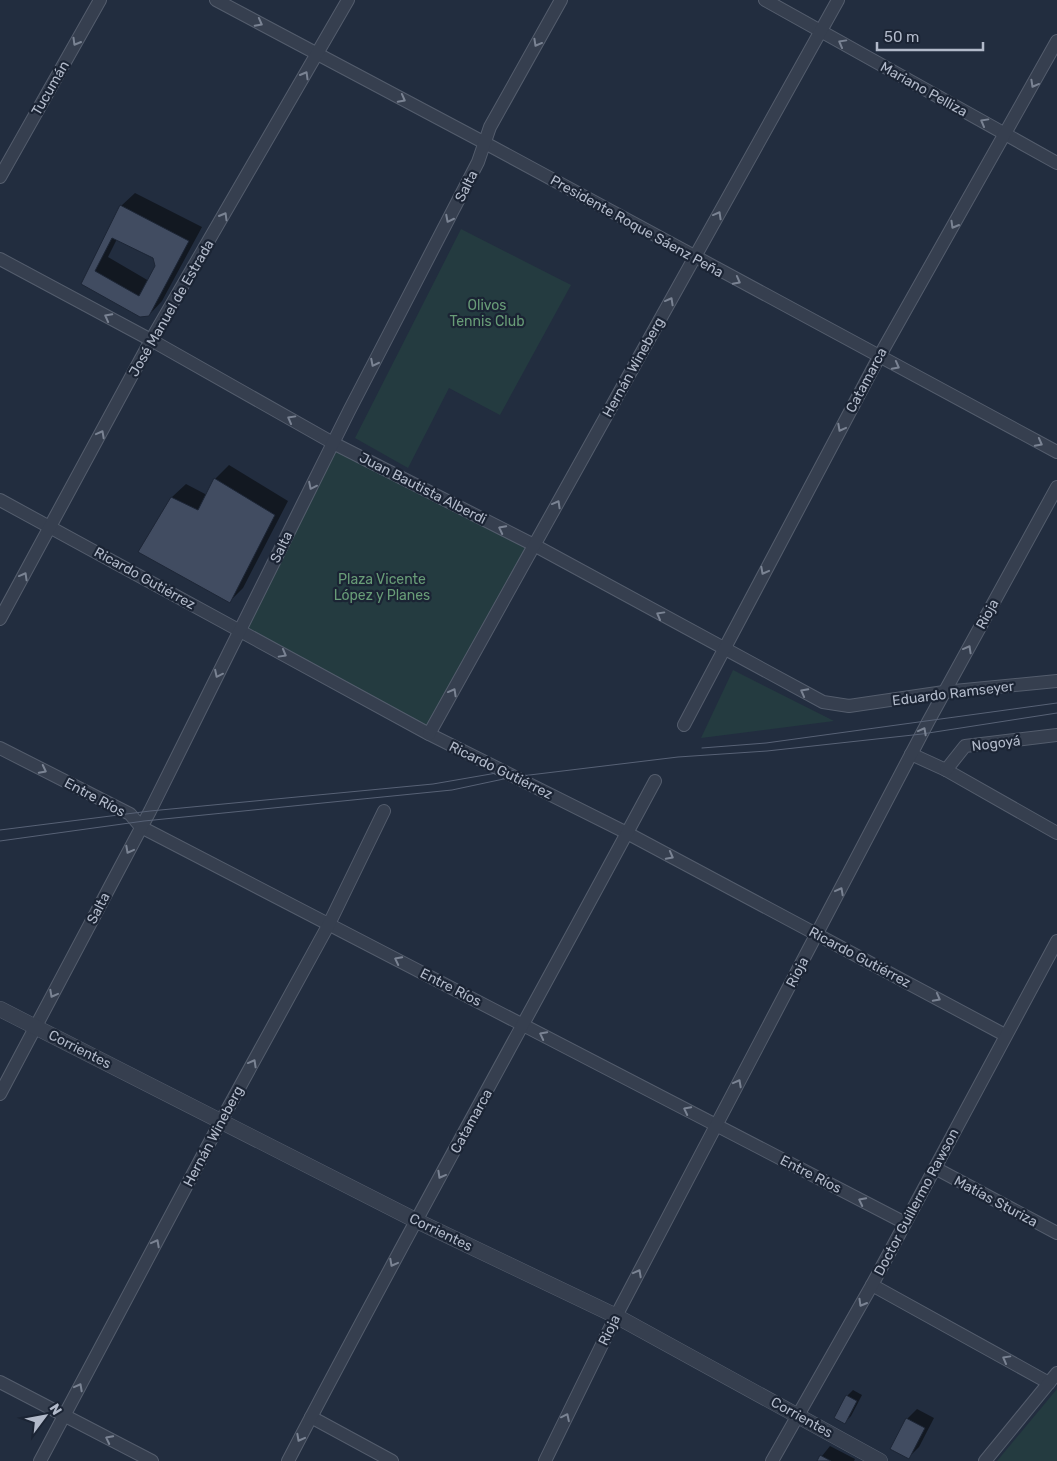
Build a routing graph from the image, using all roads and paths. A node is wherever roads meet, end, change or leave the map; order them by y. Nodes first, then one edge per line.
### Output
1 (100, 0) edge
2 (216, 0) edge
3 (348, 0) edge
4 (561, 0) edge
5 (765, 0) edge
6 (838, 0) edge
7 (821, 31) junction
8 (1057, 41) edge
9 (317, 55) junction
10 (1006, 134) junction
11 (485, 142) junction
12 (1057, 163) edge
13 (0, 177) edge
14 (694, 258) junction
15 (0, 259) edge
16 (151, 340) junction
17 (879, 357) junction
18 (333, 442) junction
19 (1057, 452) edge
20 (1057, 487) edge
21 (0, 500) edge
22 (52, 527) junction
23 (534, 545) junction
24 (0, 619) edge
25 (240, 630) junction
26 (722, 649) junction
27 (1057, 682) edge
28 (944, 692) junction
29 (850, 706) joint
30 (684, 725) dead end
31 (429, 734) junction
32 (1057, 735) edge
33 (0, 748) edge
34 (911, 754) junction
35 (946, 770) junction
36 (655, 781) dead end
37 (384, 810) dead end
38 (142, 827) junction
39 (627, 833) junction
40 (1057, 833) edge
41 (329, 924) junction
42 (817, 934) junction
43 (1057, 941) edge
44 (0, 1009) edge
45 (524, 1025) junction
46 (36, 1027) junction
47 (1006, 1035) junction
48 (0, 1094) edge
49 (221, 1121) junction
50 (716, 1125) junction
51 (935, 1168) junction
52 (415, 1220) junction
53 (906, 1223) junction
54 (1057, 1234) edge
55 (872, 1284) junction
56 (616, 1316) junction
57 (1053, 1378) edge
58 (0, 1382) edge
59 (798, 1415) junction
60 (64, 1416) junction
61 (311, 1417) junction
62 (40, 1461) edge
63 (152, 1461) edge
64 (288, 1461) edge
65 (392, 1461) edge
66 (545, 1461) edge
67 (772, 1461) edge
68 (880, 1461) edge
69 (985, 1461) edge

1 -> 13 street, Tucumán
2 -> 9 street, Presidente Roque Sáenz Peña
3 - 9 street, José Manuel de Estrada
4 -> 11 street, Salta
5 - 7 street, Mariano Pelliza
6 - 7 street, Hernán Wineberg
10 -> 7 street, Mariano Pelliza
14 -> 7 street, Hernán Wineberg
8 -> 10 street, Catamarca
9 -> 11 street, Presidente Roque Sáenz Peña
16 -> 9 street, José Manuel de Estrada
10 - 12 street, Mariano Pelliza
10 -> 17 street, Catamarca
11 - 14 street, Presidente Roque Sáenz Peña
11 -> 18 street, Salta
14 -> 17 street, Presidente Roque Sáenz Peña
23 -> 14 street, Hernán Wineberg
16 -> 15 street, Juan Bautista Alberdi
18 -> 16 street, Juan Bautista Alberdi
22 -> 16 street, José Manuel de Estrada
17 -> 19 street, Presidente Roque Sáenz Peña
17 -> 26 street, Catamarca
23 -> 18 street, Juan Bautista Alberdi
18 -> 25 street, Salta
28 -> 20 street, Rioja
21 - 22 street, Ricardo Gutiérrez
24 -> 22 street, José Manuel de Estrada
22 - 25 street, Ricardo Gutiérrez
26 -> 23 street, Juan Bautista Alberdi
31 -> 23 street, Hernán Wineberg
25 -> 31 street, Ricardo Gutiérrez
25 -> 38 street, Salta
29 -> 26 street, Juan Bautista Alberdi
26 - 30 street, Catamarca
27 - 28 street, Eduardo Ramseyer
28 - 29 street, Eduardo Ramseyer
34 -> 28 street, Rioja
31 - 39 street, Ricardo Gutiérrez
32 - 35 street, Nogoyá
33 -> 38 street, Entre Ríos
34 - 35 street
42 -> 34 street, Rioja
35 - 40 street
36 - 39 street, Catamarca
37 - 41 street, Hernán Wineberg
38 - 41 street, Entre Ríos
38 -> 46 street, Salta
39 -> 42 street, Ricardo Gutiérrez
39 - 45 street, Catamarca
45 -> 41 street, Entre Ríos
49 -> 41 street, Hernán Wineberg
42 -> 47 street, Ricardo Gutiérrez
50 -> 42 street, Rioja
43 - 47 street, Doctor Guillermo Rawson
44 - 46 street, Corrientes
50 -> 45 street, Entre Ríos
45 -> 52 street, Catamarca
46 - 48 street, Salta
46 - 49 street, Corrientes
47 - 51 street, Doctor Guillermo Rawson
49 - 52 street, Corrientes
60 -> 49 street, Hernán Wineberg
53 -> 50 street, Entre Ríos
56 -> 50 street, Rioja
51 - 53 street, Doctor Guillermo Rawson
51 - 54 street, Matías Sturiza
52 - 56 street, Corrientes
52 -> 61 street, Catamarca
53 - 55 street, Doctor Guillermo Rawson
57 -> 55 street
55 -> 59 street, Doctor Guillermo Rawson
56 - 59 street, Corrientes
66 -> 56 street, Rioja
57 - 69 street
58 - 60 street
59 - 67 street, Doctor Guillermo Rawson
59 - 68 street, Corrientes
60 - 62 street, Hernán Wineberg
63 -> 60 street
61 -> 64 street, Catamarca
61 - 65 street

